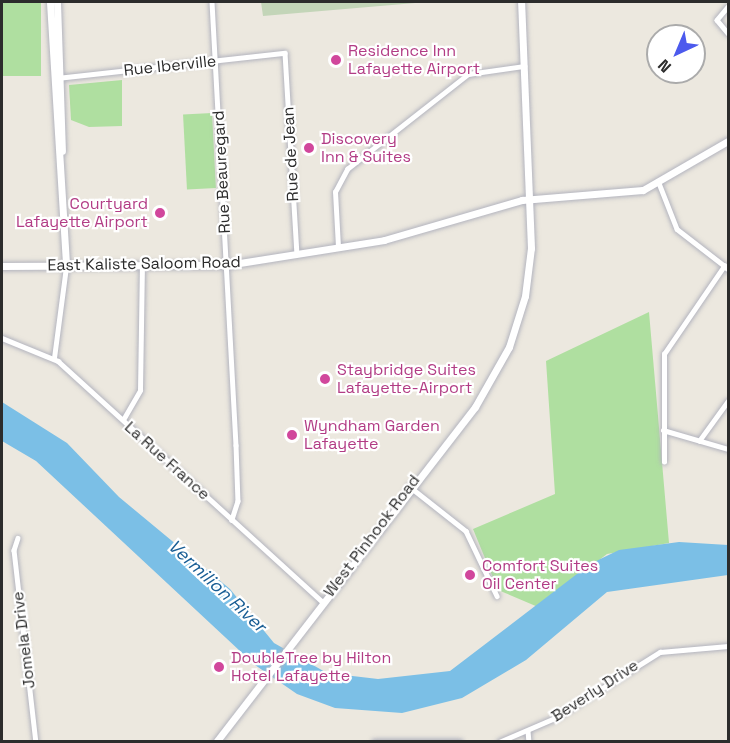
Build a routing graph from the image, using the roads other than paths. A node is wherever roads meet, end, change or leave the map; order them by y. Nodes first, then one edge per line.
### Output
1 (50, 2) edge
2 (57, 2) edge
3 (212, 2) edge
4 (521, 2) edge
5 (729, 7) edge
6 (729, 33) edge
7 (285, 53) joint
8 (216, 61) junction
9 (524, 66) junction
10 (58, 78) junction
11 (729, 141) edge
12 (659, 183) junction
13 (530, 199) junction
14 (338, 247) junction
15 (297, 254) junction
16 (227, 265) junction
17 (2, 266) edge
18 (142, 266) junction
19 (66, 267) junction
20 (727, 267) edge
21 (2, 338) edge
22 (54, 358) junction
23 (729, 401) edge
24 (123, 420) junction
25 (663, 430) junction
26 (699, 441) junction
27 (729, 449) edge
28 (664, 462) dead end
29 (409, 486) junction
30 (232, 520) junction
31 (18, 538) dead end
32 (497, 596) dead end
33 (322, 601) junction
34 (729, 646) edge
35 (528, 731) junction
36 (36, 741) edge
37 (216, 741) edge
38 (374, 741) edge
39 (461, 741) edge
40 (499, 741) edge
41 (529, 741) edge

1 - 10 main road
2 - 10 main road
3 - 8 street, Rue Beauregard
4 - 9 main road, West Pinhook Road
5 - 6 street
7 - 8 street, Rue Iberville
7 - 15 street, Rue de Jean
8 - 10 street, Rue Iberville
8 - 16 street, Rue Beauregard
9 - 13 main road, West Pinhook Road
9 - 14 street
10 - 19 main road
11 - 12 main road, East Kaliste Saloom Road
12 - 13 main road, East Kaliste Saloom Road
12 - 20 street
13 - 14 main road, East Kaliste Saloom Road
13 - 29 main road, West Pinhook Road
14 - 15 main road, East Kaliste Saloom Road
15 - 16 main road, East Kaliste Saloom Road
16 - 18 main road, East Kaliste Saloom Road
16 - 30 street, Rue Beauregard
17 - 19 main road, East Kaliste Saloom Road
18 - 19 main road, East Kaliste Saloom Road
18 - 24 street
19 - 22 street
20 - 25 street
21 - 22 street, La Rue France
22 - 24 street, La Rue France
23 - 26 street
24 - 30 street, La Rue France
25 - 26 street
25 - 28 street
26 - 27 street
29 - 32 street
29 - 33 main road, West Pinhook Road
30 - 33 street, La Rue France
31 - 36 street, Jomela Drive
33 - 37 main road, West Pinhook Road
34 - 35 street, Beverly Drive
35 - 40 street, Beverly Drive
35 - 41 street
38 - 39 street

